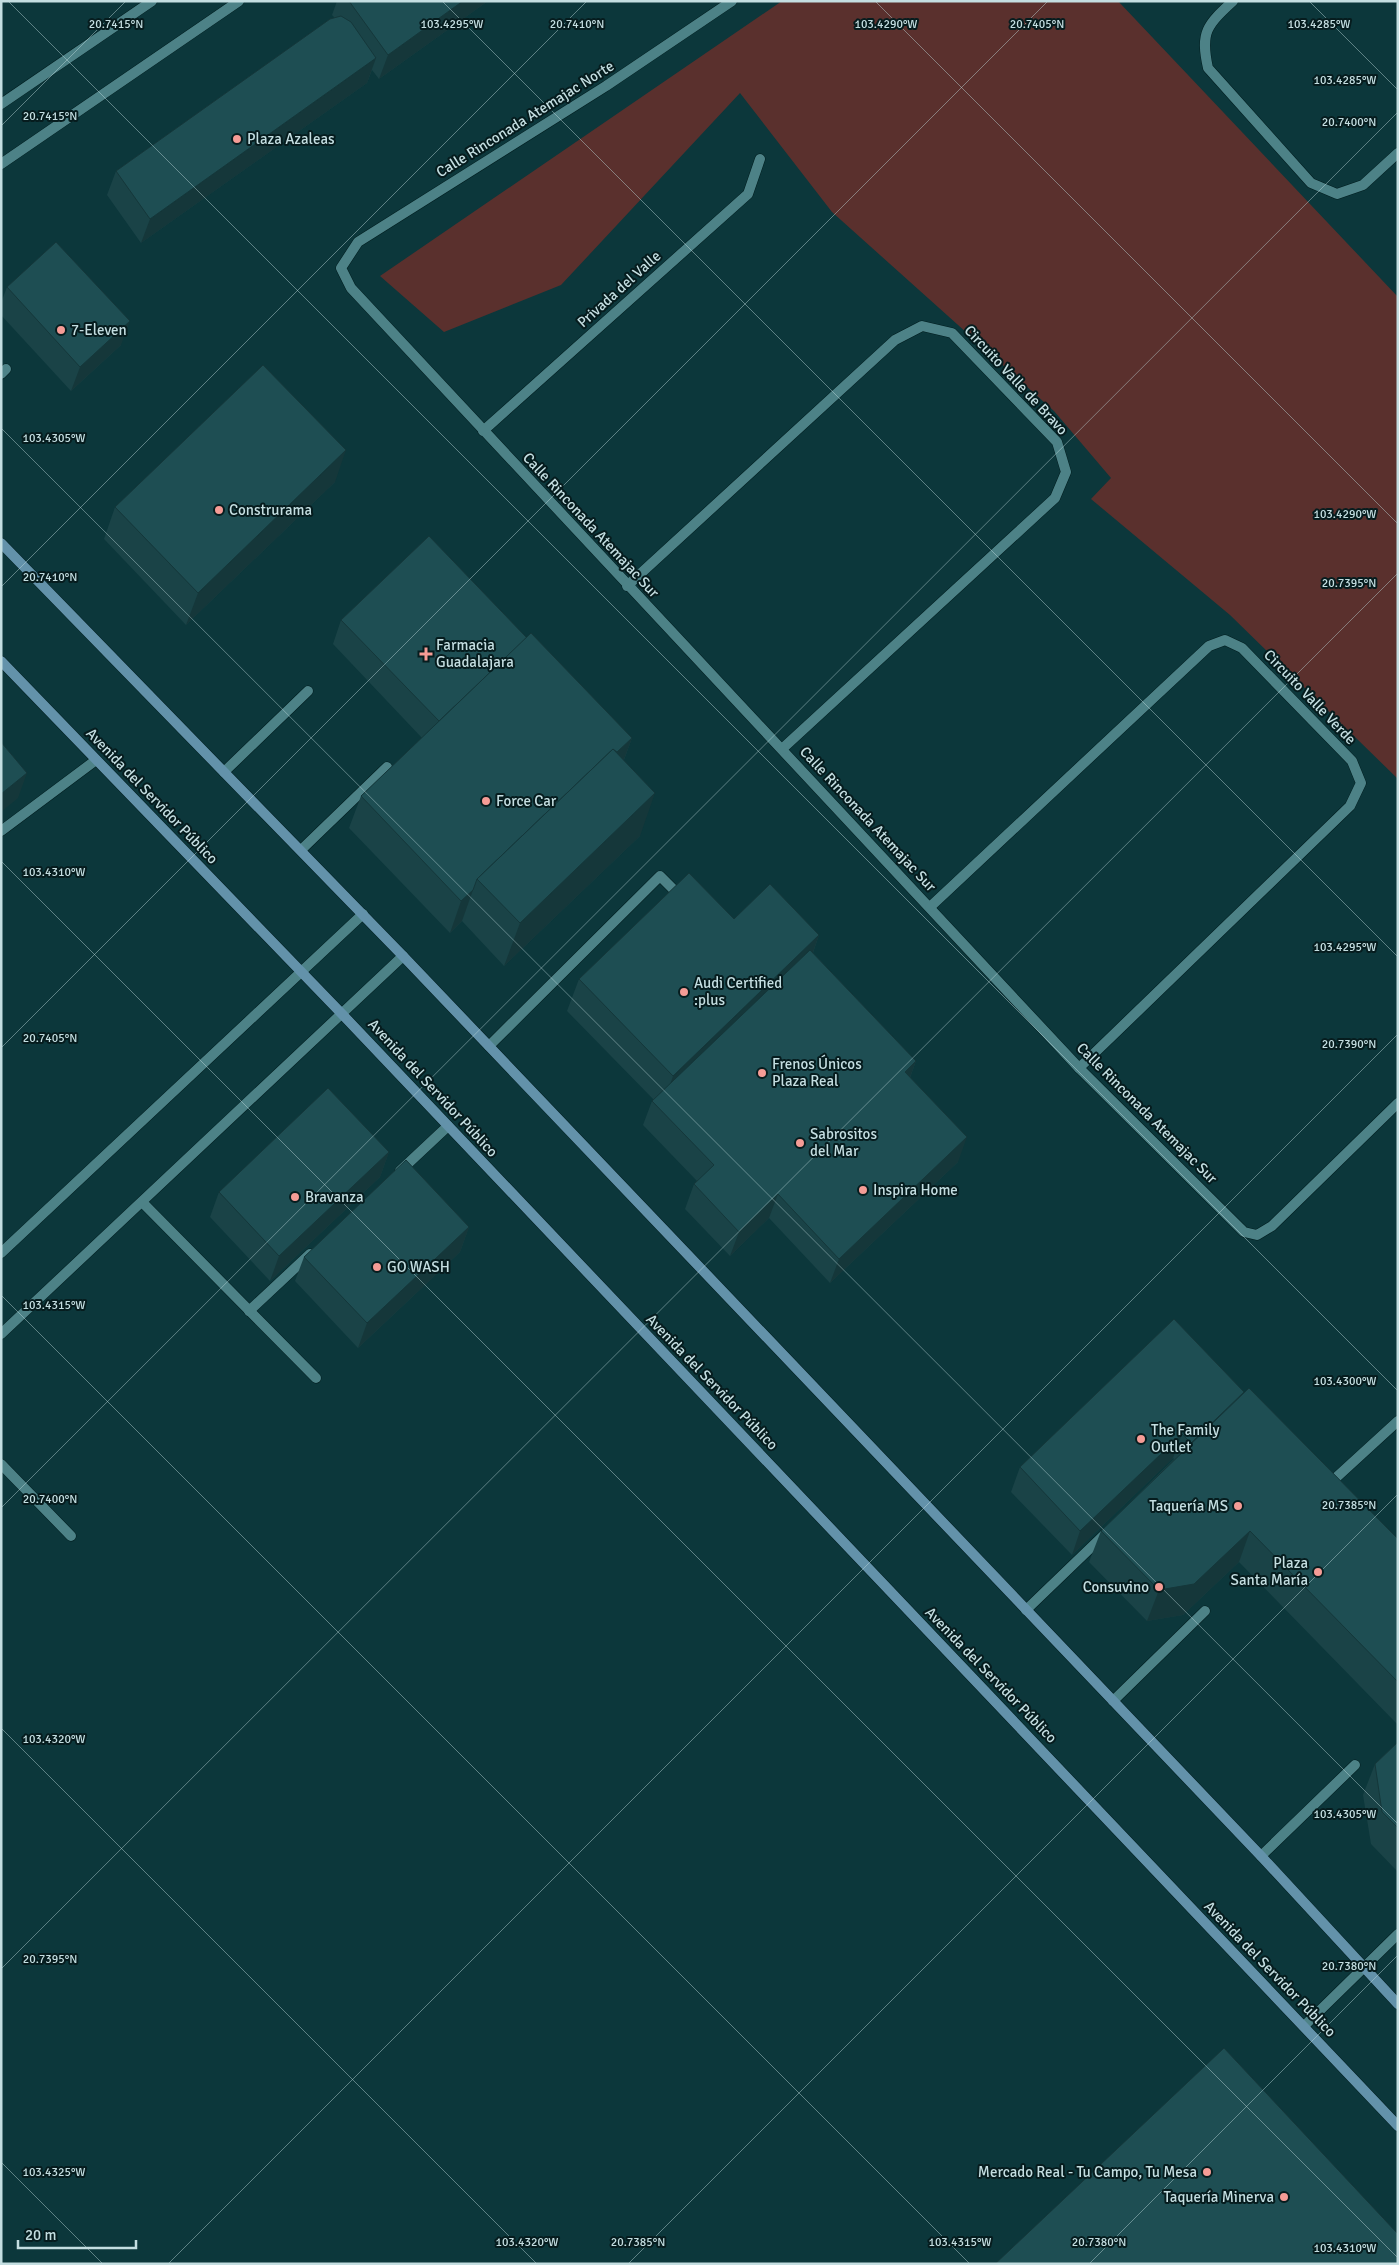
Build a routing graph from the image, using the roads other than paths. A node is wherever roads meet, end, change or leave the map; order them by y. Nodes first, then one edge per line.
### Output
1 (152, 1) edge
2 (239, 1) edge
3 (732, 1) edge
4 (1233, 1) edge
5 (1, 104) edge
6 (1398, 153) edge
7 (760, 159) dead end
8 (1, 164) edge
9 (341, 268) joint
10 (483, 431) junction
11 (1, 543) edge
12 (627, 586) junction
13 (1, 661) edge
14 (308, 690) dead end
15 (782, 749) junction
16 (96, 760) junction
17 (387, 767) dead end
18 (224, 772) junction
19 (1, 831) edge
20 (301, 850) junction
21 (930, 908) junction
22 (692, 909) edge
23 (363, 914) junction
24 (403, 956) junction
25 (301, 972) junction
26 (342, 1014) junction
27 (489, 1046) junction
28 (1080, 1068) junction
29 (1398, 1103) edge
30 (448, 1126) junction
31 (391, 1179) edge
32 (142, 1202) junction
33 (320, 1245) edge
34 (1, 1253) edge
35 (249, 1311) junction
36 (1, 1334) edge
37 (316, 1378) dead end
38 (1398, 1421) edge
39 (1, 1464) edge
40 (1323, 1490) edge
41 (1115, 1524) edge
42 (71, 1536) dead end
43 (1026, 1610) junction
44 (1205, 1611) edge
45 (1113, 1701) junction
46 (1355, 1765) dead end
47 (1261, 1856) junction
48 (1398, 1934) edge
49 (1363, 1968) junction
50 (1398, 2004) edge
51 (1304, 2026) junction
52 (1398, 2126) edge

1 - 5 street
2 - 8 street
3 - 9 street, Calle Rinconada Atemajac Norte
4 - 6 street
7 - 10 street, Privada del Valle
9 - 10 street, Calle Rinconada Atemajac Sur
10 - 12 street, Calle Rinconada Atemajac Sur
11 - 18 street
12 - 15 street, Calle Rinconada Atemajac Sur
12 - 15 street, Circuito Valle de Bravo
13 - 16 street, Avenida del Servidor Público
14 - 18 street
15 - 21 street, Calle Rinconada Atemajac Sur
16 - 19 street
16 - 25 street, Avenida del Servidor Público
17 - 20 street
18 - 20 street
20 - 23 street
21 - 28 street, Calle Rinconada Atemajac Sur
21 - 28 street, Circuito Valle Verde
22 - 27 street
23 - 24 street
23 - 25 street
24 - 26 street
24 - 27 street
25 - 26 street, Avenida del Servidor Público
25 - 34 street
26 - 30 street, Avenida del Servidor Público
26 - 32 street
27 - 43 street
28 - 29 street, Calle Rinconada Atemajac Sur
30 - 31 street
30 - 51 street, Avenida del Servidor Público
32 - 35 street
32 - 36 street
33 - 35 street
35 - 37 street
38 - 40 street
39 - 42 street
41 - 43 street
43 - 45 street
44 - 45 street
45 - 47 street
46 - 47 street
47 - 49 street
48 - 49 street
49 - 50 street
49 - 51 street
51 - 52 street, Avenida del Servidor Público

